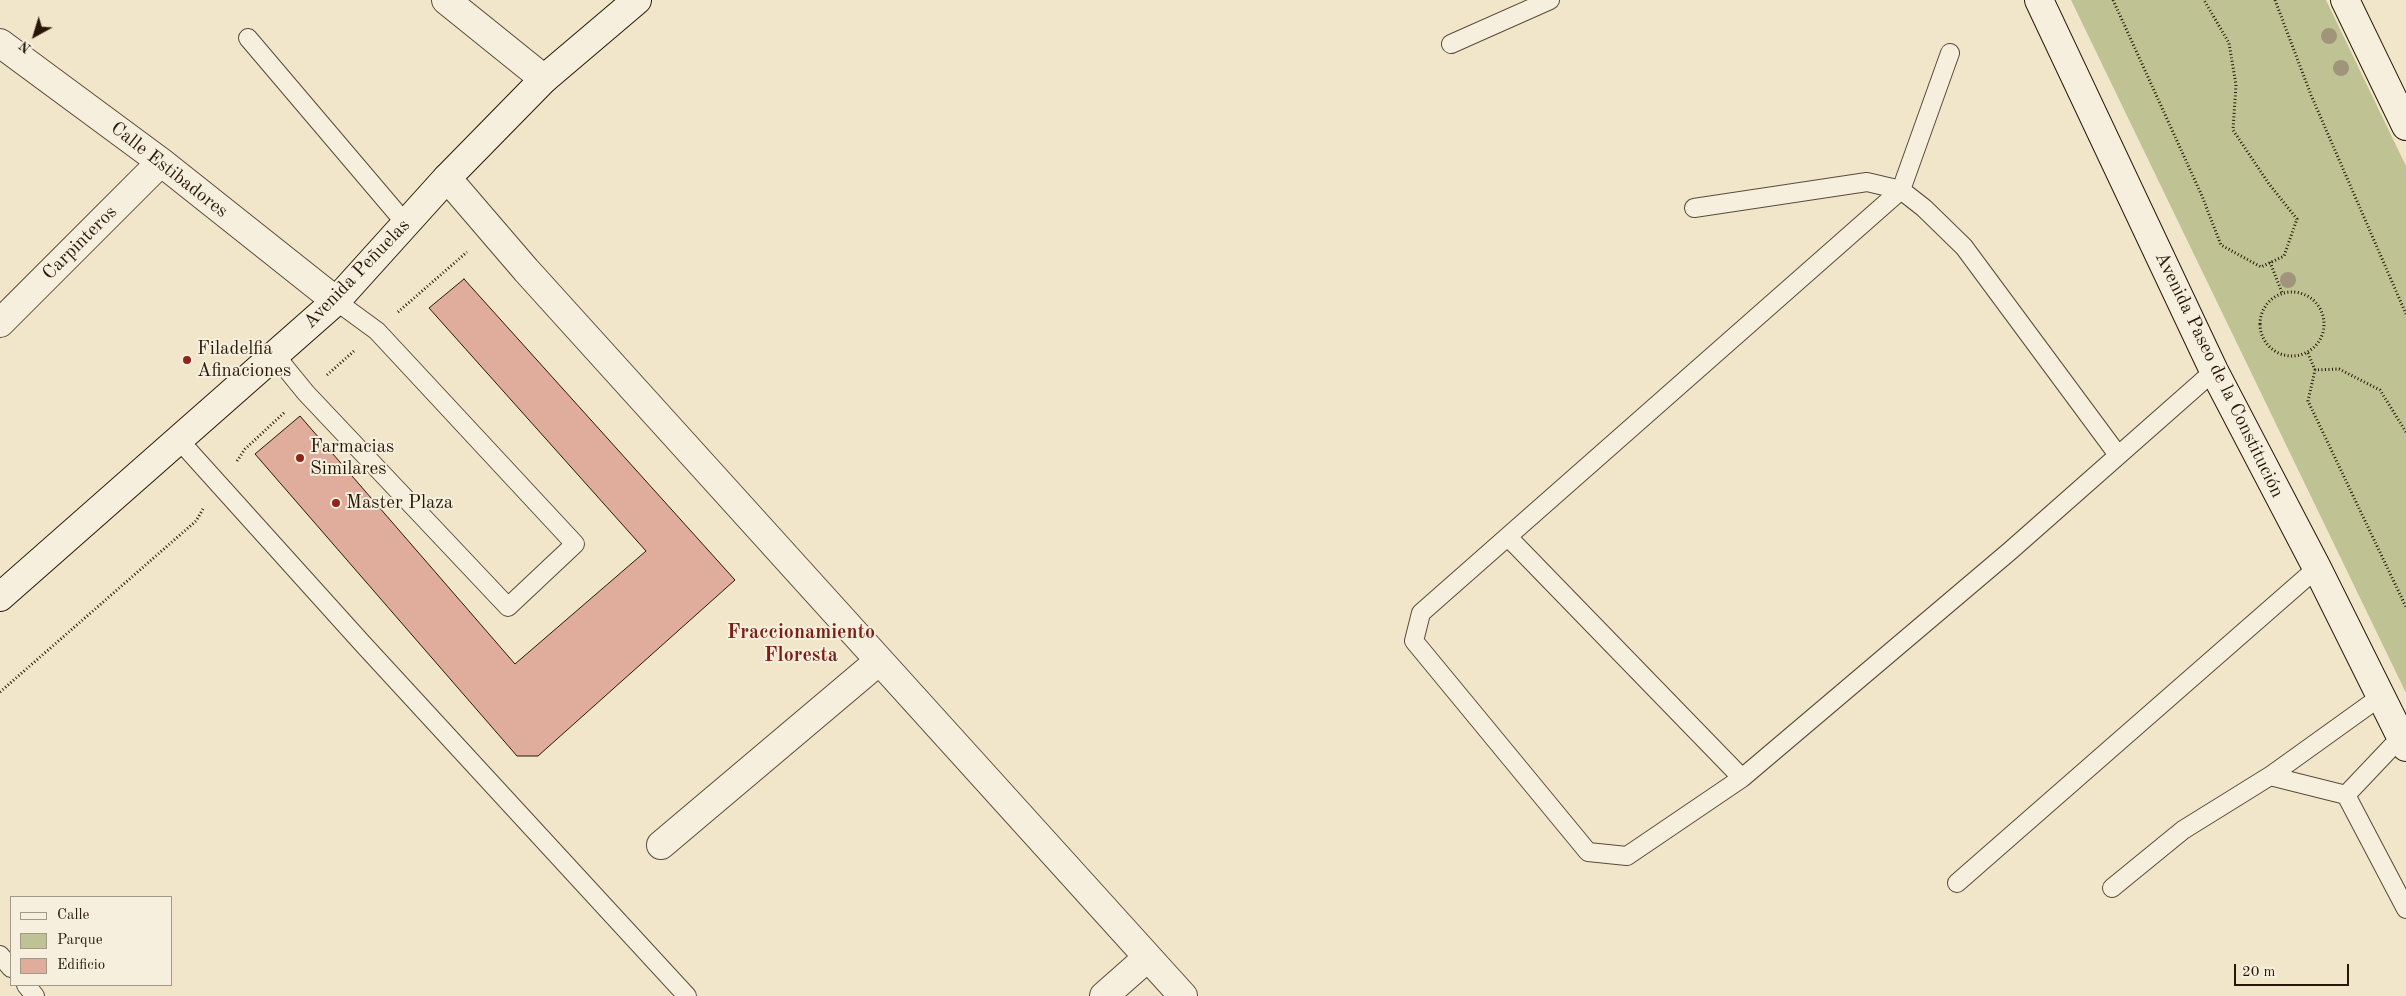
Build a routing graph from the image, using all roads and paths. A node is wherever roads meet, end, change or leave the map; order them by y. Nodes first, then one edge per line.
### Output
1 (446, 0) edge
2 (637, 0) edge
3 (1550, 0) edge
4 (2039, 0) edge
5 (2113, 0) edge
6 (2204, 0) edge
7 (2275, 0) edge
8 (2345, 0) edge
9 (248, 38) dead end
10 (0, 43) edge
11 (1450, 44) dead end
12 (1950, 53) dead end
13 (544, 80) junction
14 (2406, 126) edge
15 (161, 162) junction
16 (447, 178) junction
17 (1901, 190) junction
18 (1694, 208) dead end
19 (406, 224) junction
20 (492, 230) junction
21 (2270, 262) junction
22 (2282, 293) junction
23 (336, 301) junction
24 (2406, 314) edge
25 (0, 323) edge
26 (377, 331) junction
27 (2308, 353) junction
28 (275, 356) junction
29 (2315, 370) junction
30 (2214, 371) junction
31 (306, 393) junction
32 (2406, 432) edge
33 (179, 440) junction
34 (2118, 455) junction
35 (220, 486) junction
36 (1508, 537) junction
37 (2317, 568) junction
38 (0, 598) edge
39 (2406, 607) edge
40 (879, 661) junction
41 (0, 692) edge
42 (2380, 697) junction
43 (2404, 742) edge
44 (2270, 776) junction
45 (1742, 778) junction
46 (2346, 795) junction
47 (662, 845) dead end
48 (1957, 883) dead end
49 (2112, 888) dead end
50 (2406, 909) edge
51 (0, 955) edge
52 (1147, 958) junction
53 (10, 967) edge
54 (27, 986) edge
55 (35, 996) edge
56 (687, 996) edge
57 (1104, 996) edge
58 (1183, 996) edge

1 - 13 street
2 - 13 street, Avenida Peñuelas
3 - 11 lane
4 - 30 street, Avenida Paseo de la Constitución
5 - 21 path
6 - 21 path
7 - 24 path
8 - 14 street
9 - 19 lane
10 - 15 street, Calle Estibadores
12 - 17 lane
13 - 16 street, Avenida Peñuelas
15 - 23 street, Calle Estibadores
15 - 25 street, Carpinteros
16 - 19 street, Avenida Peñuelas
16 - 20 street
17 - 18 lane
17 - 34 lane
17 - 36 lane
19 - 23 street, Avenida Peñuelas
20 - 26 path
20 - 40 street
21 - 22 path
22 - 27 path
22 - 27 path
23 - 26 lane
23 - 28 street, Avenida Peñuelas
26 - 31 path
26 - 31 lane
27 - 29 path
28 - 31 lane
28 - 33 street, Avenida Peñuelas
29 - 32 path
29 - 39 path
30 - 34 lane
30 - 37 street, Avenida Paseo de la Constitución
31 - 35 path
33 - 35 lane
33 - 38 street, Avenida Peñuelas
34 - 45 lane
35 - 41 path
35 - 56 lane
36 - 45 lane
36 - 45 lane
37 - 42 street, Avenida Paseo de la Constitución
37 - 48 lane
40 - 47 street
40 - 52 street
42 - 43 street, Avenida Paseo de la Constitución
42 - 44 lane
43 - 46 lane
44 - 46 lane
44 - 49 lane
46 - 50 lane
51 - 53 lane
52 - 57 street
52 - 58 street
54 - 55 lane

